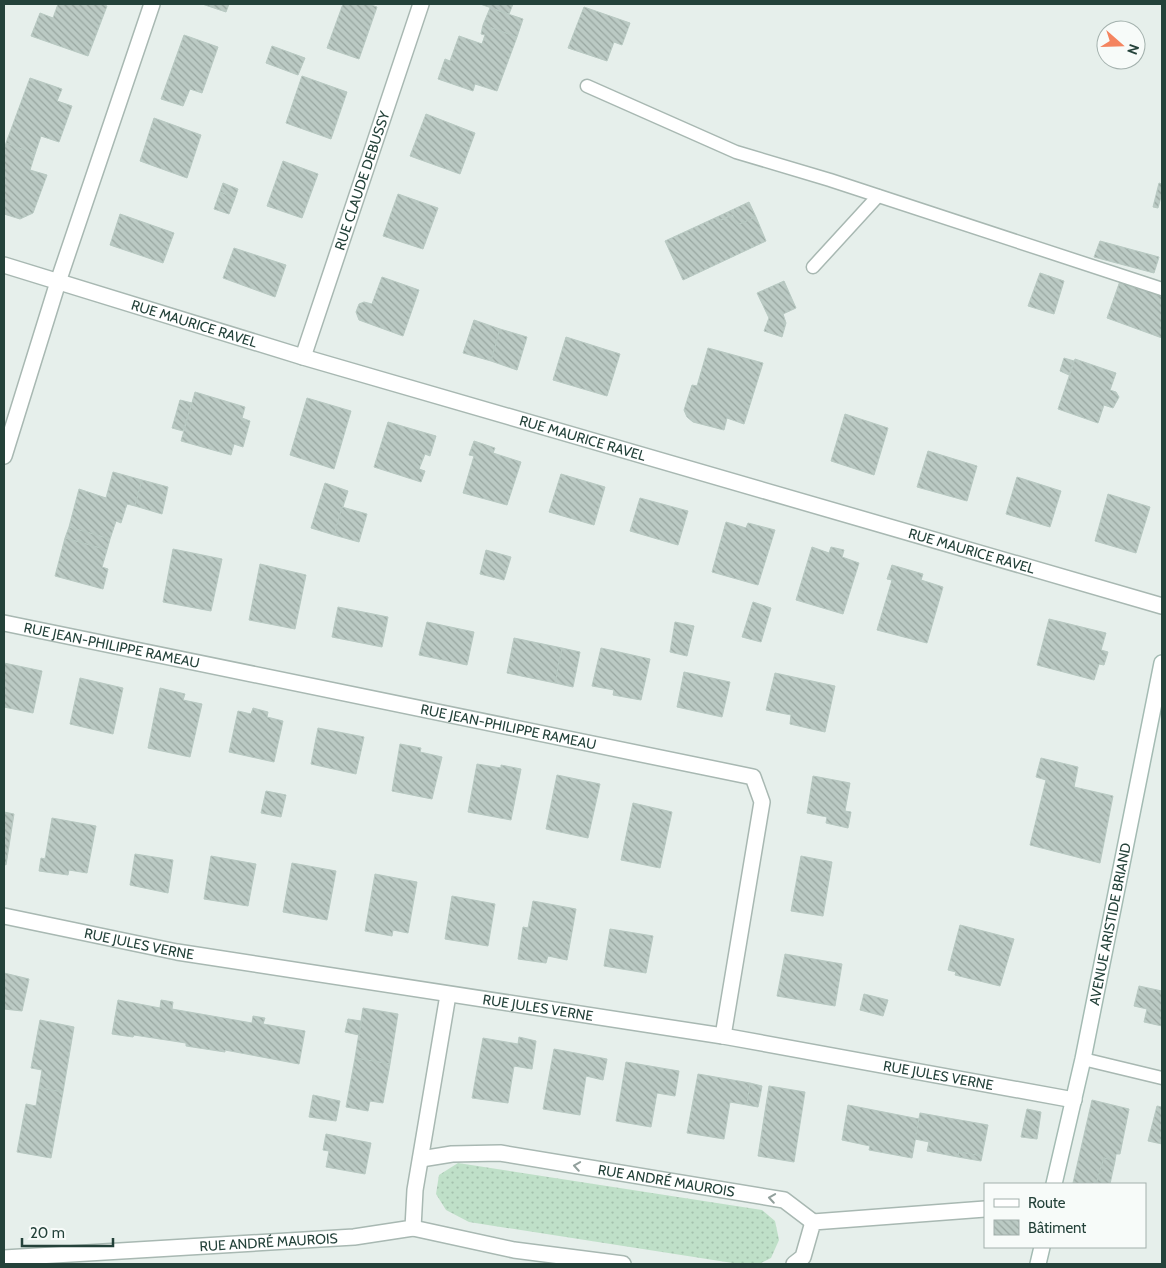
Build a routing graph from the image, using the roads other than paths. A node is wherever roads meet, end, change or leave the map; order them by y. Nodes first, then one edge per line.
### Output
1 (152, 4) edge
2 (421, 4) edge
3 (587, 86) dead end
4 (878, 196) junction
5 (4, 265) edge
6 (813, 266) dead end
7 (58, 282) junction
8 (1162, 289) edge
9 (303, 357) junction
10 (4, 456) edge
11 (1162, 606) edge
12 (4, 622) edge
13 (1162, 663) edge
14 (4, 916) edge
15 (448, 995) junction
16 (724, 1036) junction
17 (1083, 1059) junction
18 (1162, 1078) edge
19 (1074, 1100) junction
20 (421, 1159) junction
21 (1054, 1183) edge
22 (984, 1209) edge
23 (813, 1222) junction
24 (413, 1228) junction
25 (1042, 1248) edge
26 (4, 1258) edge
27 (624, 1264) edge
28 (794, 1264) edge
29 (1038, 1264) edge

1 - 7 street
2 - 9 street, RUE CLAUDE DEBUSSY
3 - 4 lane
4 - 6 lane
4 - 8 lane
5 - 7 street, RUE MAURICE RAVEL
7 - 9 street, RUE MAURICE RAVEL
7 - 10 street
9 - 11 street, RUE MAURICE RAVEL
12 - 16 street, RUE JEAN-PHILIPPE RAMEAU
13 - 17 street, AVENUE ARISTIDE BRIAND
14 - 15 street, RUE JULES VERNE
15 - 16 street, RUE JULES VERNE
15 - 20 street
16 - 19 street, RUE JULES VERNE
17 - 18 lane
17 - 19 street, AVENUE ARISTIDE BRIAND
19 - 21 street, AVENUE ARISTIDE BRIAND
23 -> 20 street, RUE ANDRÉ MAUROIS
20 - 24 street
22 - 23 street
23 - 28 street
24 - 26 street, RUE ANDRÉ MAUROIS
24 - 27 street, RUE ANDRÉ MAUROIS
25 - 29 street

